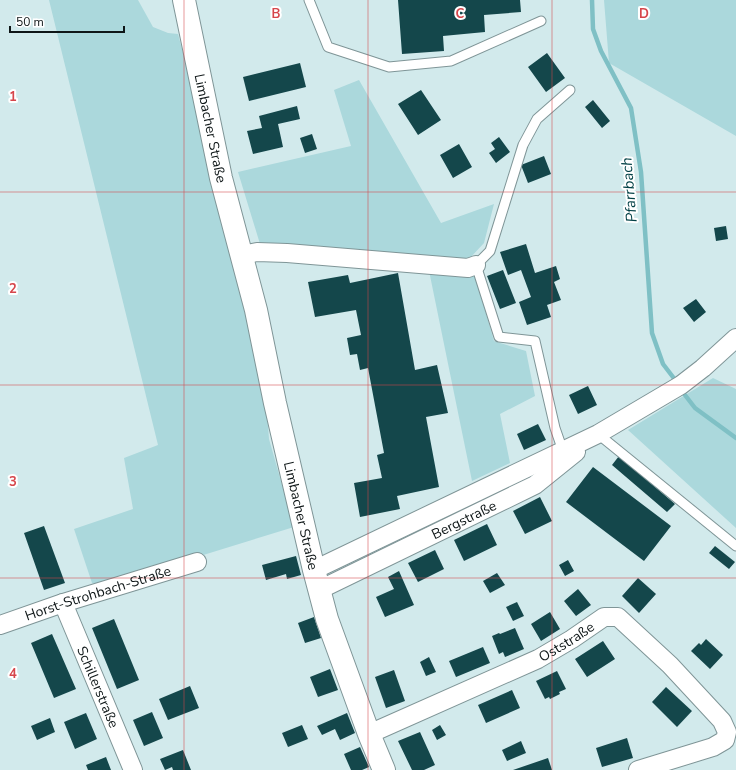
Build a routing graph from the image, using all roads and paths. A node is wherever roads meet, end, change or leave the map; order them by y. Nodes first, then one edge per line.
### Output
1 (184, 0) edge
2 (309, 0) edge
3 (541, 20) dead end
4 (570, 90) dead end
5 (242, 255) junction
6 (476, 265) junction
7 (736, 338) edge
8 (598, 434) junction
9 (563, 450) junction
10 (736, 546) edge
11 (196, 562) dead end
12 (316, 580) junction
13 (63, 603) junction
14 (0, 625) edge
15 (369, 734) junction
16 (133, 770) edge
17 (384, 770) edge
18 (638, 770) edge

1 - 5 street, Limbacher Straße
2 - 3 lane
4 - 6 lane
5 - 6 street
5 - 12 street, Limbacher Straße
6 - 9 lane
7 - 8 street, Bergstraße
8 - 9 street, Bergstraße
8 - 10 lane
8 - 12 street, Bergstraße
9 - 12 street, Bergstraße
11 - 13 street, Horst-Strohbach-Straße
12 - 15 street, Limbacher Straße
13 - 14 street, Horst-Strohbach-Straße
13 - 16 street, Schillerstraße
15 - 17 street, Limbacher Straße
15 - 18 street, Oststraße

